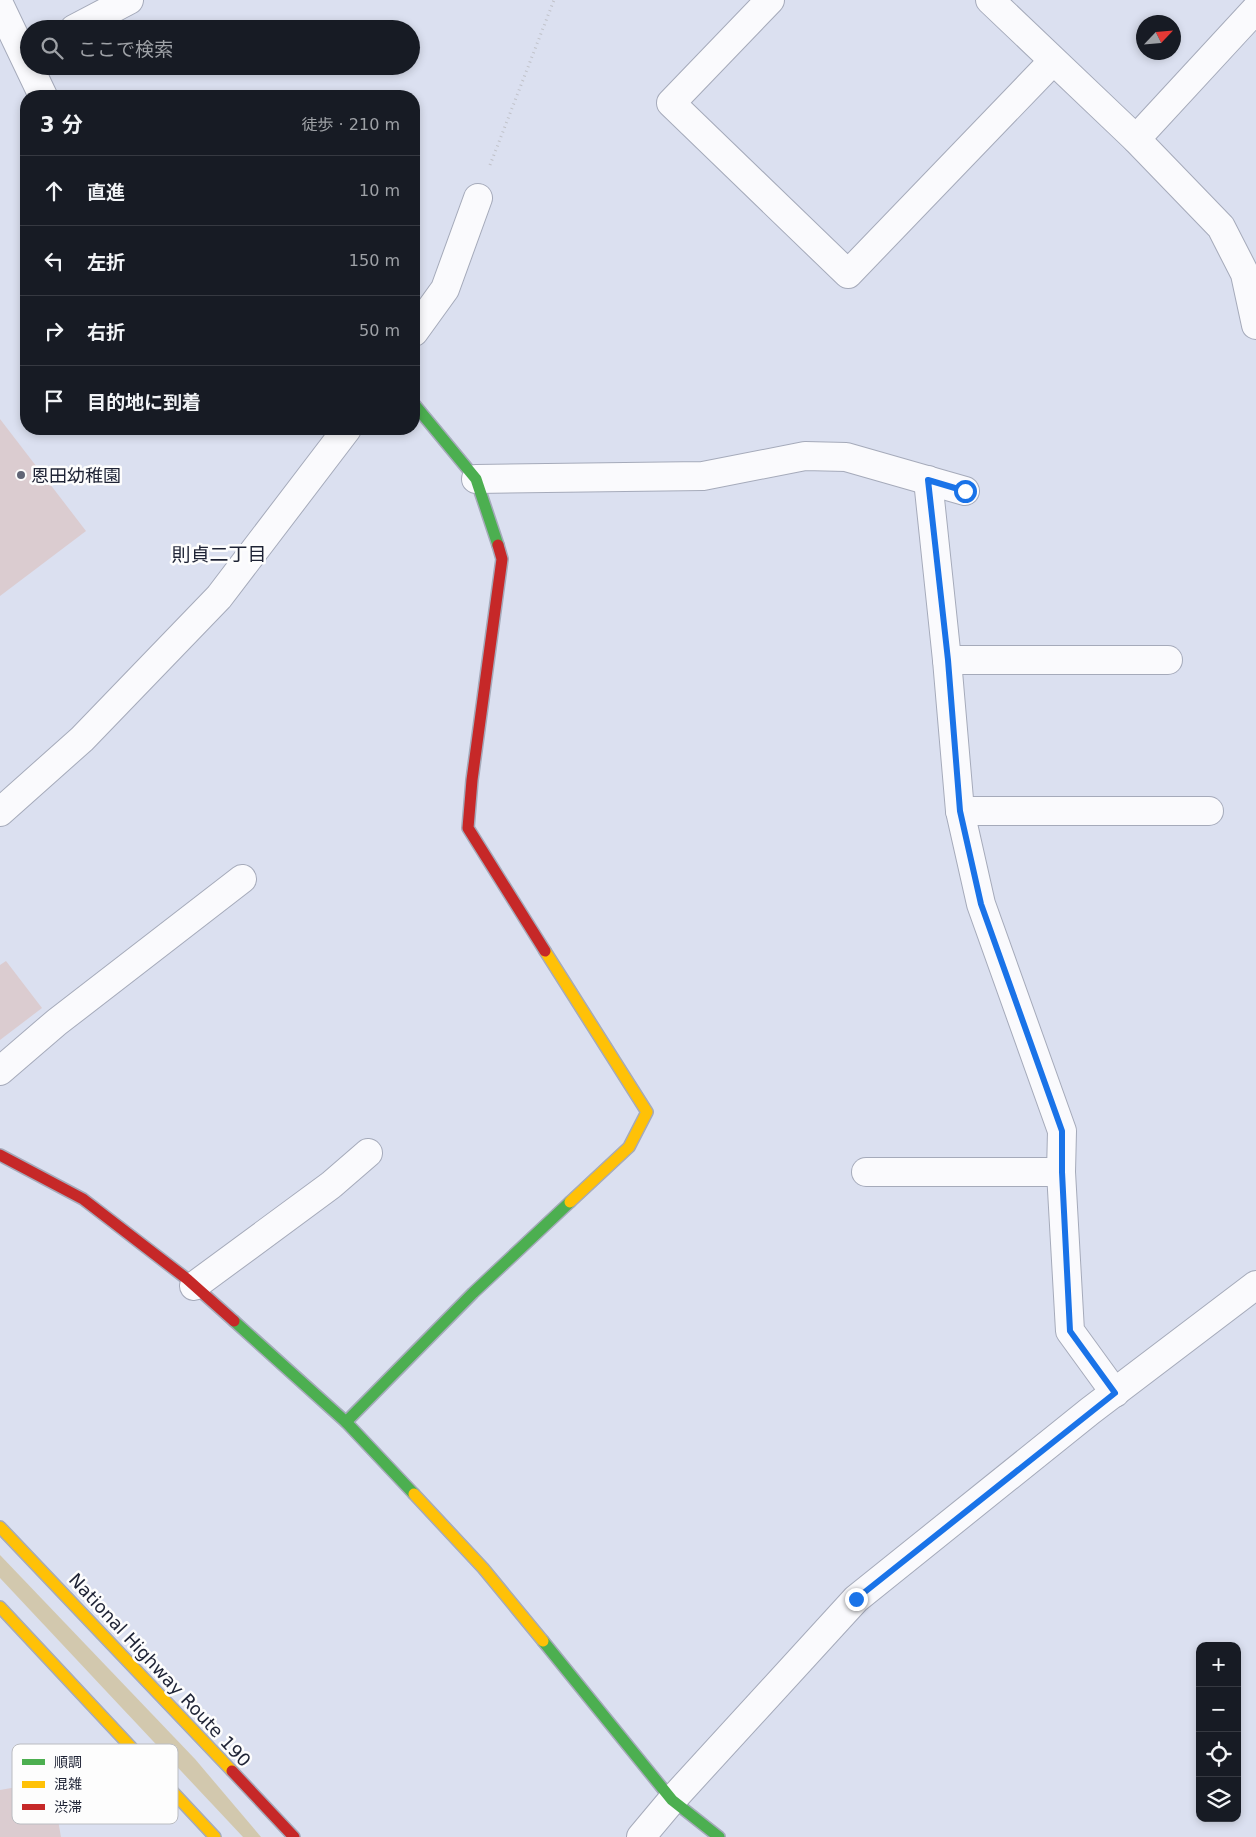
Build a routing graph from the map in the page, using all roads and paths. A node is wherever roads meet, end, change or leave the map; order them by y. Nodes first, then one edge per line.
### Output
1 (129, 0) edge
2 (554, 0) edge
3 (770, 0) edge
4 (990, 0) edge
5 (0, 6) edge
6 (1256, 9) edge
7 (91, 20) edge
8 (20, 42) edge
9 (1054, 61) junction
10 (35, 75) edge
11 (41, 90) edge
12 (1136, 139) junction
13 (478, 198) joint
14 (420, 324) edge
15 (1256, 324) edge
16 (420, 411) edge
17 (342, 435) edge
18 (476, 479) junction
19 (928, 480) junction
20 (965, 491) dead end
21 (948, 660) junction
22 (1168, 660) dead end
23 (960, 811) junction
24 (1208, 811) dead end
25 (0, 812) edge
26 (242, 879) dead end
27 (0, 1071) edge
28 (368, 1154) dead end
29 (0, 1155) edge
30 (866, 1172) dead end
31 (1062, 1172) junction
32 (1256, 1285) edge
33 (194, 1286) junction
34 (1115, 1393) junction
35 (346, 1422) junction
36 (0, 1528) edge
37 (0, 1607) edge
38 (128, 1744) edge
39 (178, 1797) edge
40 (672, 1800) junction
41 (215, 1837) edge
42 (294, 1837) edge
43 (641, 1837) edge
44 (719, 1837) edge

1 - 7 street
2 - 13 path
3 - 9 street
4 - 9 street
5 - 8 street
6 - 12 street
9 - 12 street
10 - 11 street
12 - 15 street
13 - 14 street
16 - 18 main road
17 - 25 street
18 - 19 street
18 - 35 main road
19 - 20 street
19 - 21 street
21 - 22 street
21 - 23 street
23 - 24 street
23 - 31 street
26 - 27 street
28 - 33 street
29 - 33 main road
30 - 31 street
31 - 34 street
32 - 34 street
33 - 35 main road
34 - 40 street
35 - 40 main road
36 - 42 main road, National Highway Route 190
37 - 38 main road
39 - 41 main road
40 - 43 street
40 - 44 main road

